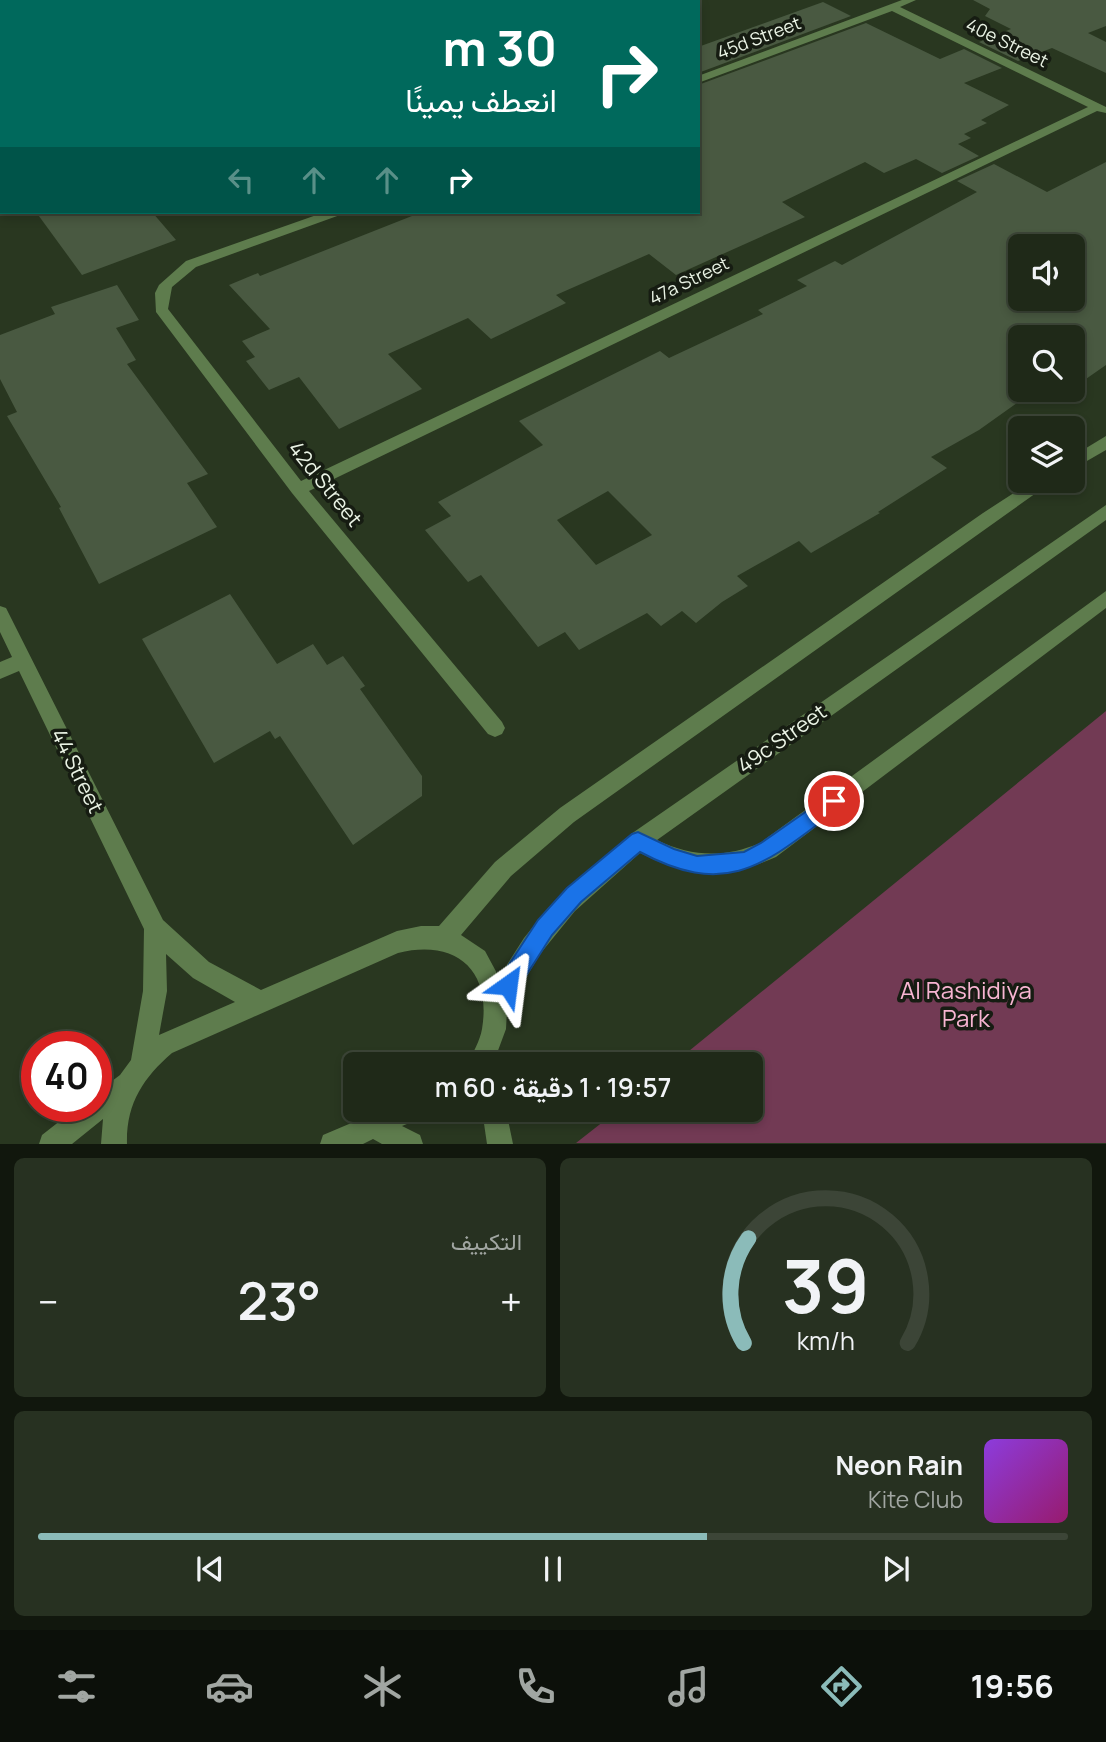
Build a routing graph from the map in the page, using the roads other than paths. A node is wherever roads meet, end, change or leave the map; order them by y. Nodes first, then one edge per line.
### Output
1 (911, 0) edge
2 (892, 7) junction
3 (700, 79) edge
4 (1101, 109) edge
5 (330, 214) edge
6 (1106, 442) edge
7 (1085, 455) edge
8 (298, 489) junction
9 (1026, 493) edge
10 (1106, 511) edge
11 (1106, 598) edge
12 (0, 613) edge
13 (23, 660) junction
14 (0, 671) edge
15 (495, 728) dead end
16 (638, 841) junction
17 (155, 928) junction
18 (444, 938) junction
19 (259, 1002) junction
20 (496, 1006) junction
21 (488, 1052) edge
22 (144, 1061) junction
23 (128, 1083) junction
24 (382, 1122) edge
25 (496, 1122) edge
26 (373, 1126) junction
27 (51, 1143) edge
28 (114, 1143) edge
29 (332, 1143) edge
30 (411, 1143) edge
31 (500, 1143) edge

1 - 2 street, 45d Street
2 - 3 street, 45d Street
2 - 4 street, 40e Street
4 - 8 street, 47a Street
5 - 8 street, 42d Street
6 - 7 street
8 - 15 street, 42d Street
9 - 18 street
10 - 16 street, 49c Street
11 - 16 street
12 - 13 street, 44 Street
13 - 14 street
13 - 17 street, 44 Street
16 - 20 street, 49c Street
17 - 19 street, 44 Street
17 - 22 street, 44 Street
18 - 19 street
18 - 20 street
19 - 22 street
20 - 21 street
22 - 23 street
23 - 27 street
23 - 28 street
24 - 26 street
25 - 31 street
26 - 29 street
26 - 30 street

